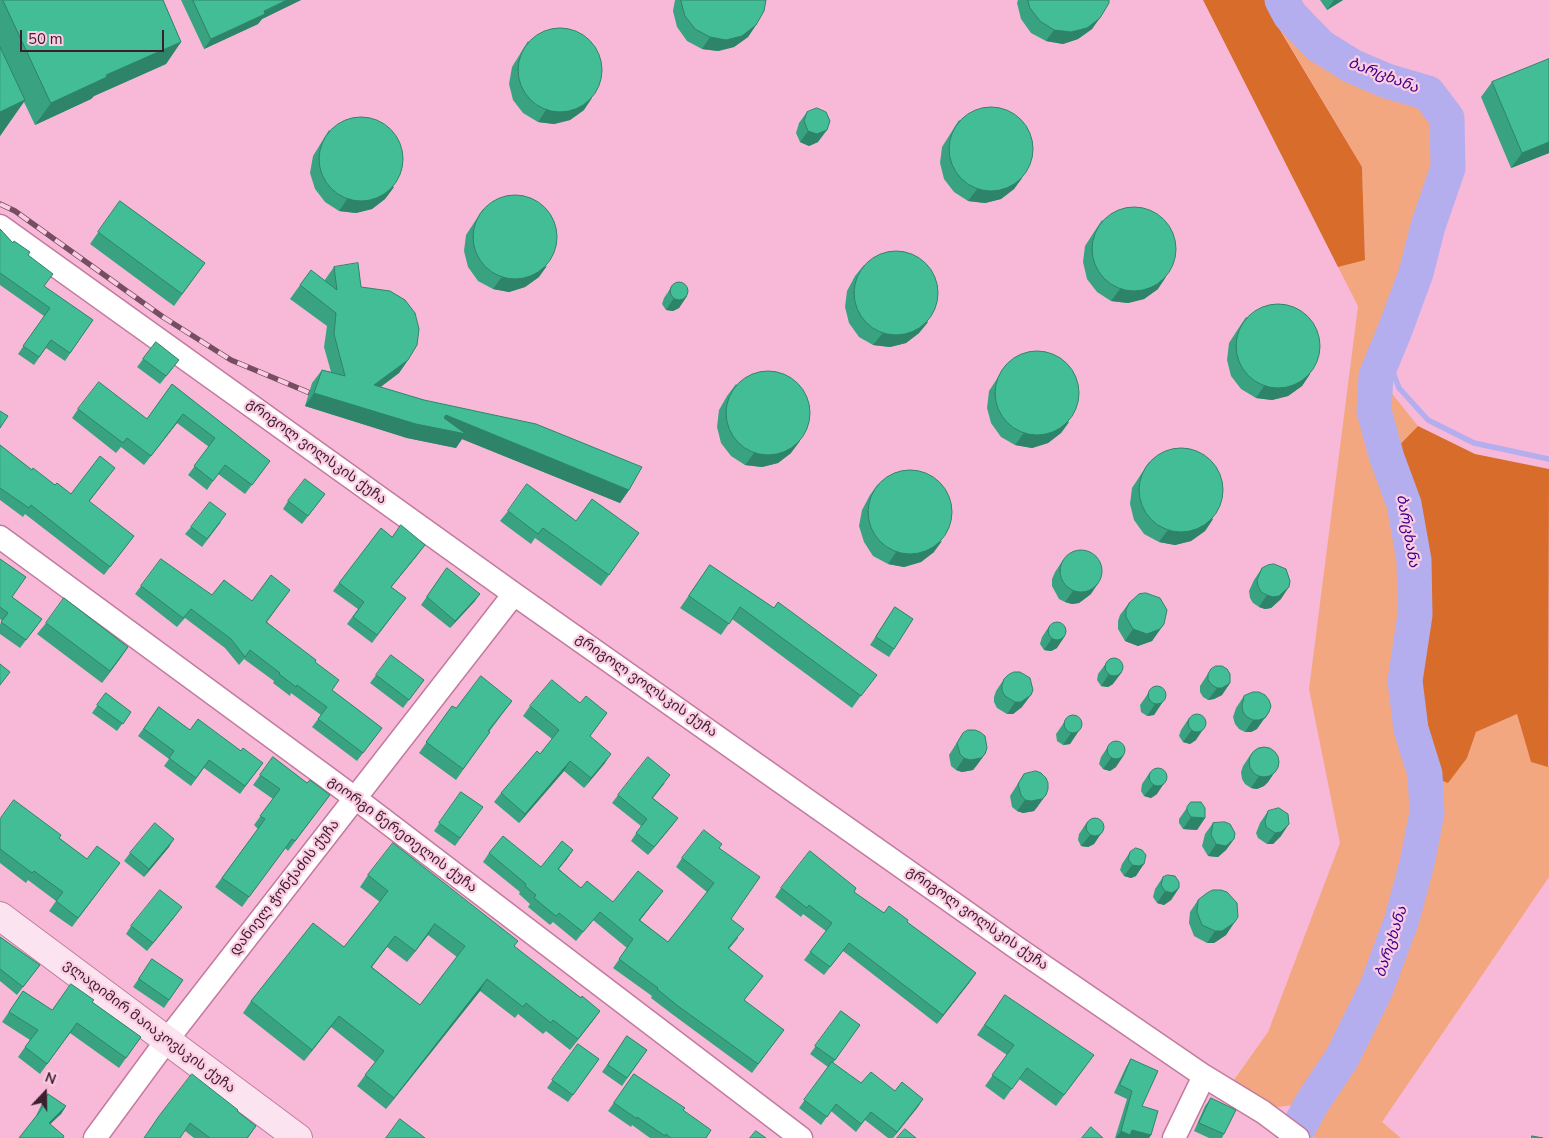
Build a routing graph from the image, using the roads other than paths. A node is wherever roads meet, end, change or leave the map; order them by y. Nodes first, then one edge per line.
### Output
1 (0, 226) edge
2 (0, 537) edge
3 (514, 594) junction
4 (354, 798) junction
5 (0, 916) edge
6 (167, 1040) junction
7 (1204, 1076) junction
8 (95, 1138) edge
9 (298, 1138) edge
10 (801, 1138) edge
11 (1174, 1138) edge
12 (1298, 1138) edge

1 - 3 street, გრიგოლ ვოლსკის ქუჩა
2 - 4 street, გიორგი წერეთელის ქუჩა
3 - 4 street, დანიელ ჭონქაძის ქუჩა
3 - 7 street, გრიგოლ ვოლსკის ქუჩა
4 - 6 street, დანიელ ჭონქაძის ქუჩა
4 - 10 street, გიორგი წერეთელის ქუჩა
5 - 6 main road, ვლადიმირ მაიაკოვსკის ქუჩა
6 - 8 street, დანიელ ჭონქაძის ქუჩა
6 - 9 main road, ვლადიმირ მაიაკოვსკის ქუჩა
7 - 11 street
7 - 12 street, გრიგოლ ვოლსკის ქუჩა

